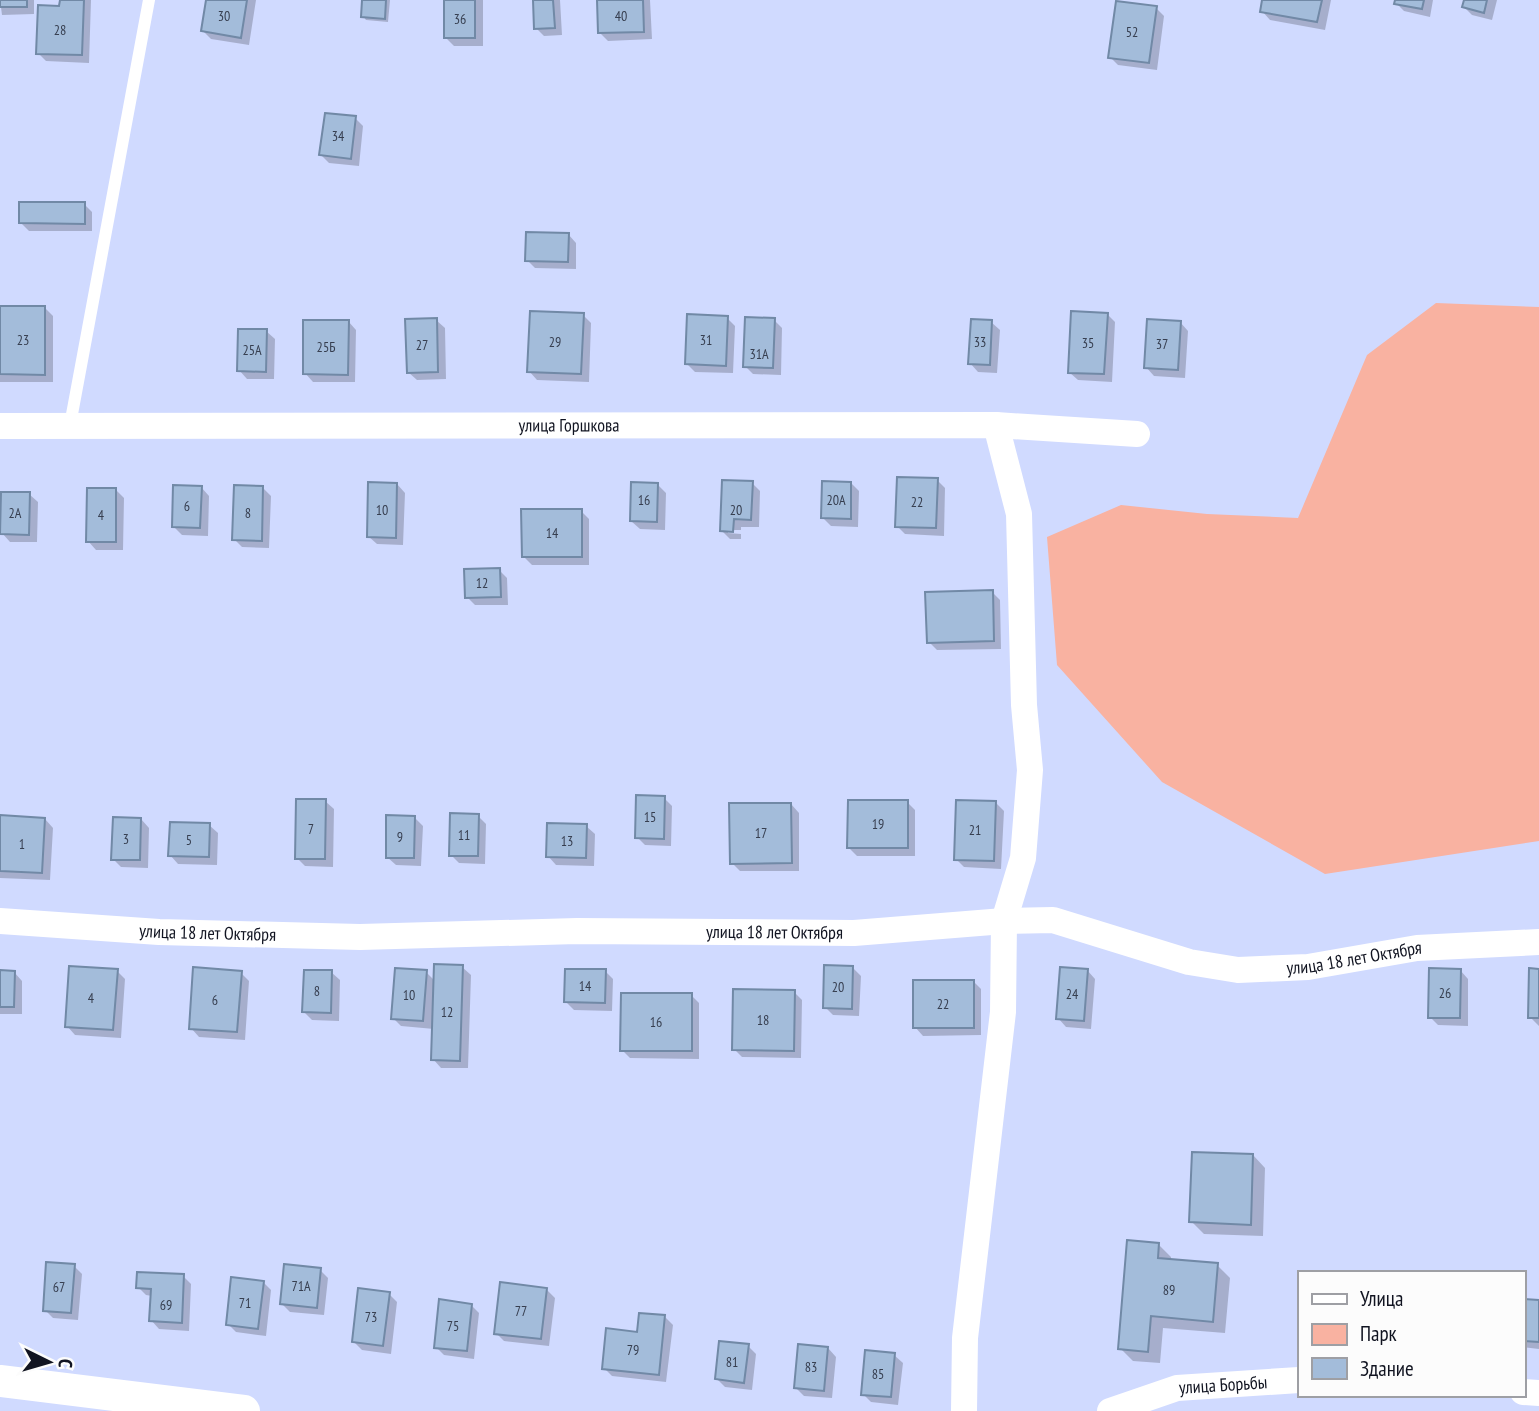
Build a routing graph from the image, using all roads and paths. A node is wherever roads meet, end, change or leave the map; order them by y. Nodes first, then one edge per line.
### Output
1 (149, 0) edge
2 (70, 425) junction
3 (996, 425) junction
4 (0, 426) edge
5 (1137, 434) dead end
6 (0, 921) edge
7 (1004, 921) junction
8 (1539, 942) edge
9 (1298, 1380) edge
10 (0, 1381) edge
11 (244, 1411) edge
12 (964, 1411) edge
13 (1110, 1411) edge

1 - 2 lane
2 - 3 street, улица Горшкова
2 - 4 street, улица Горшкова
3 - 5 street, улица Горшкова
3 - 7 street
6 - 7 street, улица 18 лет Октября
7 - 8 street, улица 18 лет Октября
7 - 12 street
9 - 13 street, улица Борьбы
10 - 11 street

